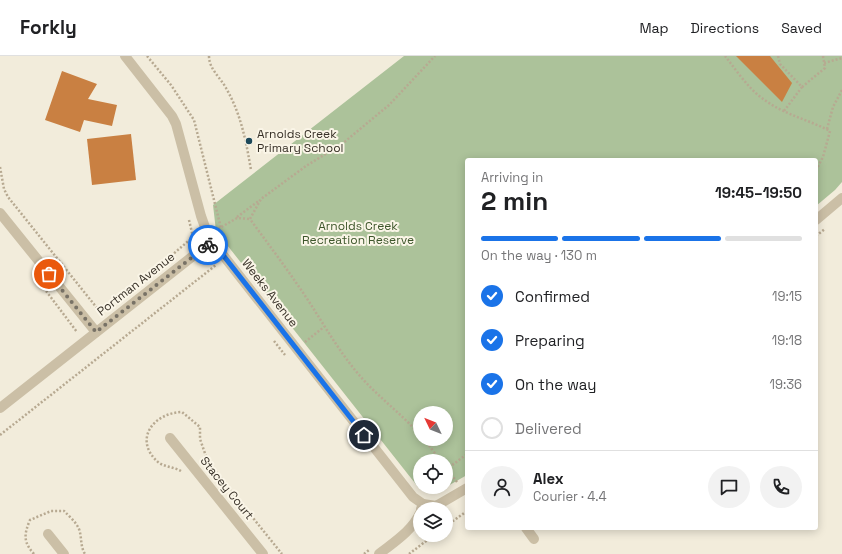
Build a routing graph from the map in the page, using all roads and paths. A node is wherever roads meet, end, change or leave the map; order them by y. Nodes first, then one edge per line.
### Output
1 (125, 56) edge
2 (209, 56) edge
3 (435, 56) edge
4 (725, 56) edge
5 (778, 56) edge
6 (823, 56) edge
7 (842, 58) edge
8 (824, 63) junction
9 (802, 87) junction
10 (842, 90) edge
11 (784, 111) junction
12 (827, 129) junction
13 (818, 166) edge
14 (0, 167) edge
15 (251, 170) dead end
16 (842, 198) edge
17 (261, 199) junction
18 (0, 213) edge
19 (237, 218) junction
20 (818, 218) edge
21 (250, 219) junction
22 (206, 230) junction
23 (212, 241) junction
24 (216, 265) dead end
25 (29, 269) dead end
26 (100, 313) dead end
27 (324, 327) junction
28 (77, 332) dead end
29 (96, 332) junction
30 (297, 348) junction
31 (0, 408) edge
32 (413, 427) edge
33 (0, 436) edge
34 (170, 438) dead end
35 (429, 446) edge
36 (436, 454) edge
37 (465, 455) edge
38 (453, 464) edge
39 (465, 489) edge
40 (417, 502) edge
41 (443, 502) edge
42 (465, 512) edge
43 (453, 521) edge
44 (413, 525) edge
45 (527, 530) edge
46 (48, 534) dead end
47 (534, 539) dead end
48 (425, 542) edge
49 (64, 554) edge
50 (263, 554) edge
51 (378, 554) edge
52 (409, 554) edge

1 - 22 street, Weeks Avenue
2 - 15 path
3 - 17 path
4 - 11 path
5 - 9 path
6 - 8 path
7 - 8 path
8 - 9 path
9 - 11 path
10 - 12 path
11 - 12 path
12 - 13 path
14 - 26 path
16 - 20 street
17 - 19 path
17 - 21 path
18 - 29 street
19 - 21 path
19 - 22 path
21 - 27 path
22 - 23 street, Weeks Avenue
23 - 29 street, Portman Avenue
23 - 30 street, Weeks Avenue
24 - 33 path
25 - 28 path
27 - 30 path
27 - 32 path
29 - 31 street, Portman Avenue
30 - 40 street, Weeks Avenue
34 - 50 street, Stacey Court
35 - 36 path
37 - 38 path
39 - 41 street
42 - 43 path
44 - 51 street
45 - 47 street
46 - 49 street
48 - 52 path

